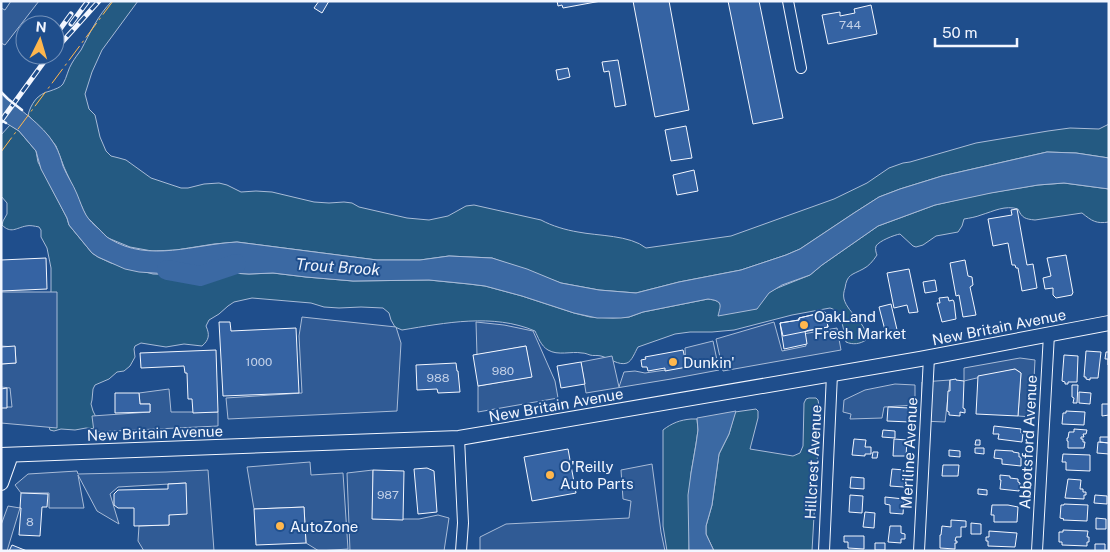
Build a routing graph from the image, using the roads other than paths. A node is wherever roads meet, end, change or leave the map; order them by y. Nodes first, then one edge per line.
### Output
1 (788, 1) edge
2 (801, 68) dead end
3 (1109, 323) edge
4 (1049, 334) junction
5 (929, 357) junction
6 (832, 374) junction
7 (459, 438) junction
8 (6, 455) edge
9 (1, 483) edge
10 (460, 551) edge
11 (824, 551) edge
12 (919, 551) edge
13 (1037, 551) edge

1 - 2 street
3 - 4 main road, New Britain Avenue
4 - 5 main road, New Britain Avenue
4 - 13 street, Abbotsford Avenue
5 - 6 main road, New Britain Avenue
5 - 12 street, Meriline Avenue
6 - 7 main road, New Britain Avenue
6 - 11 street, Hillcrest Avenue
7 - 8 main road, New Britain Avenue
7 - 10 street
8 - 9 main road

